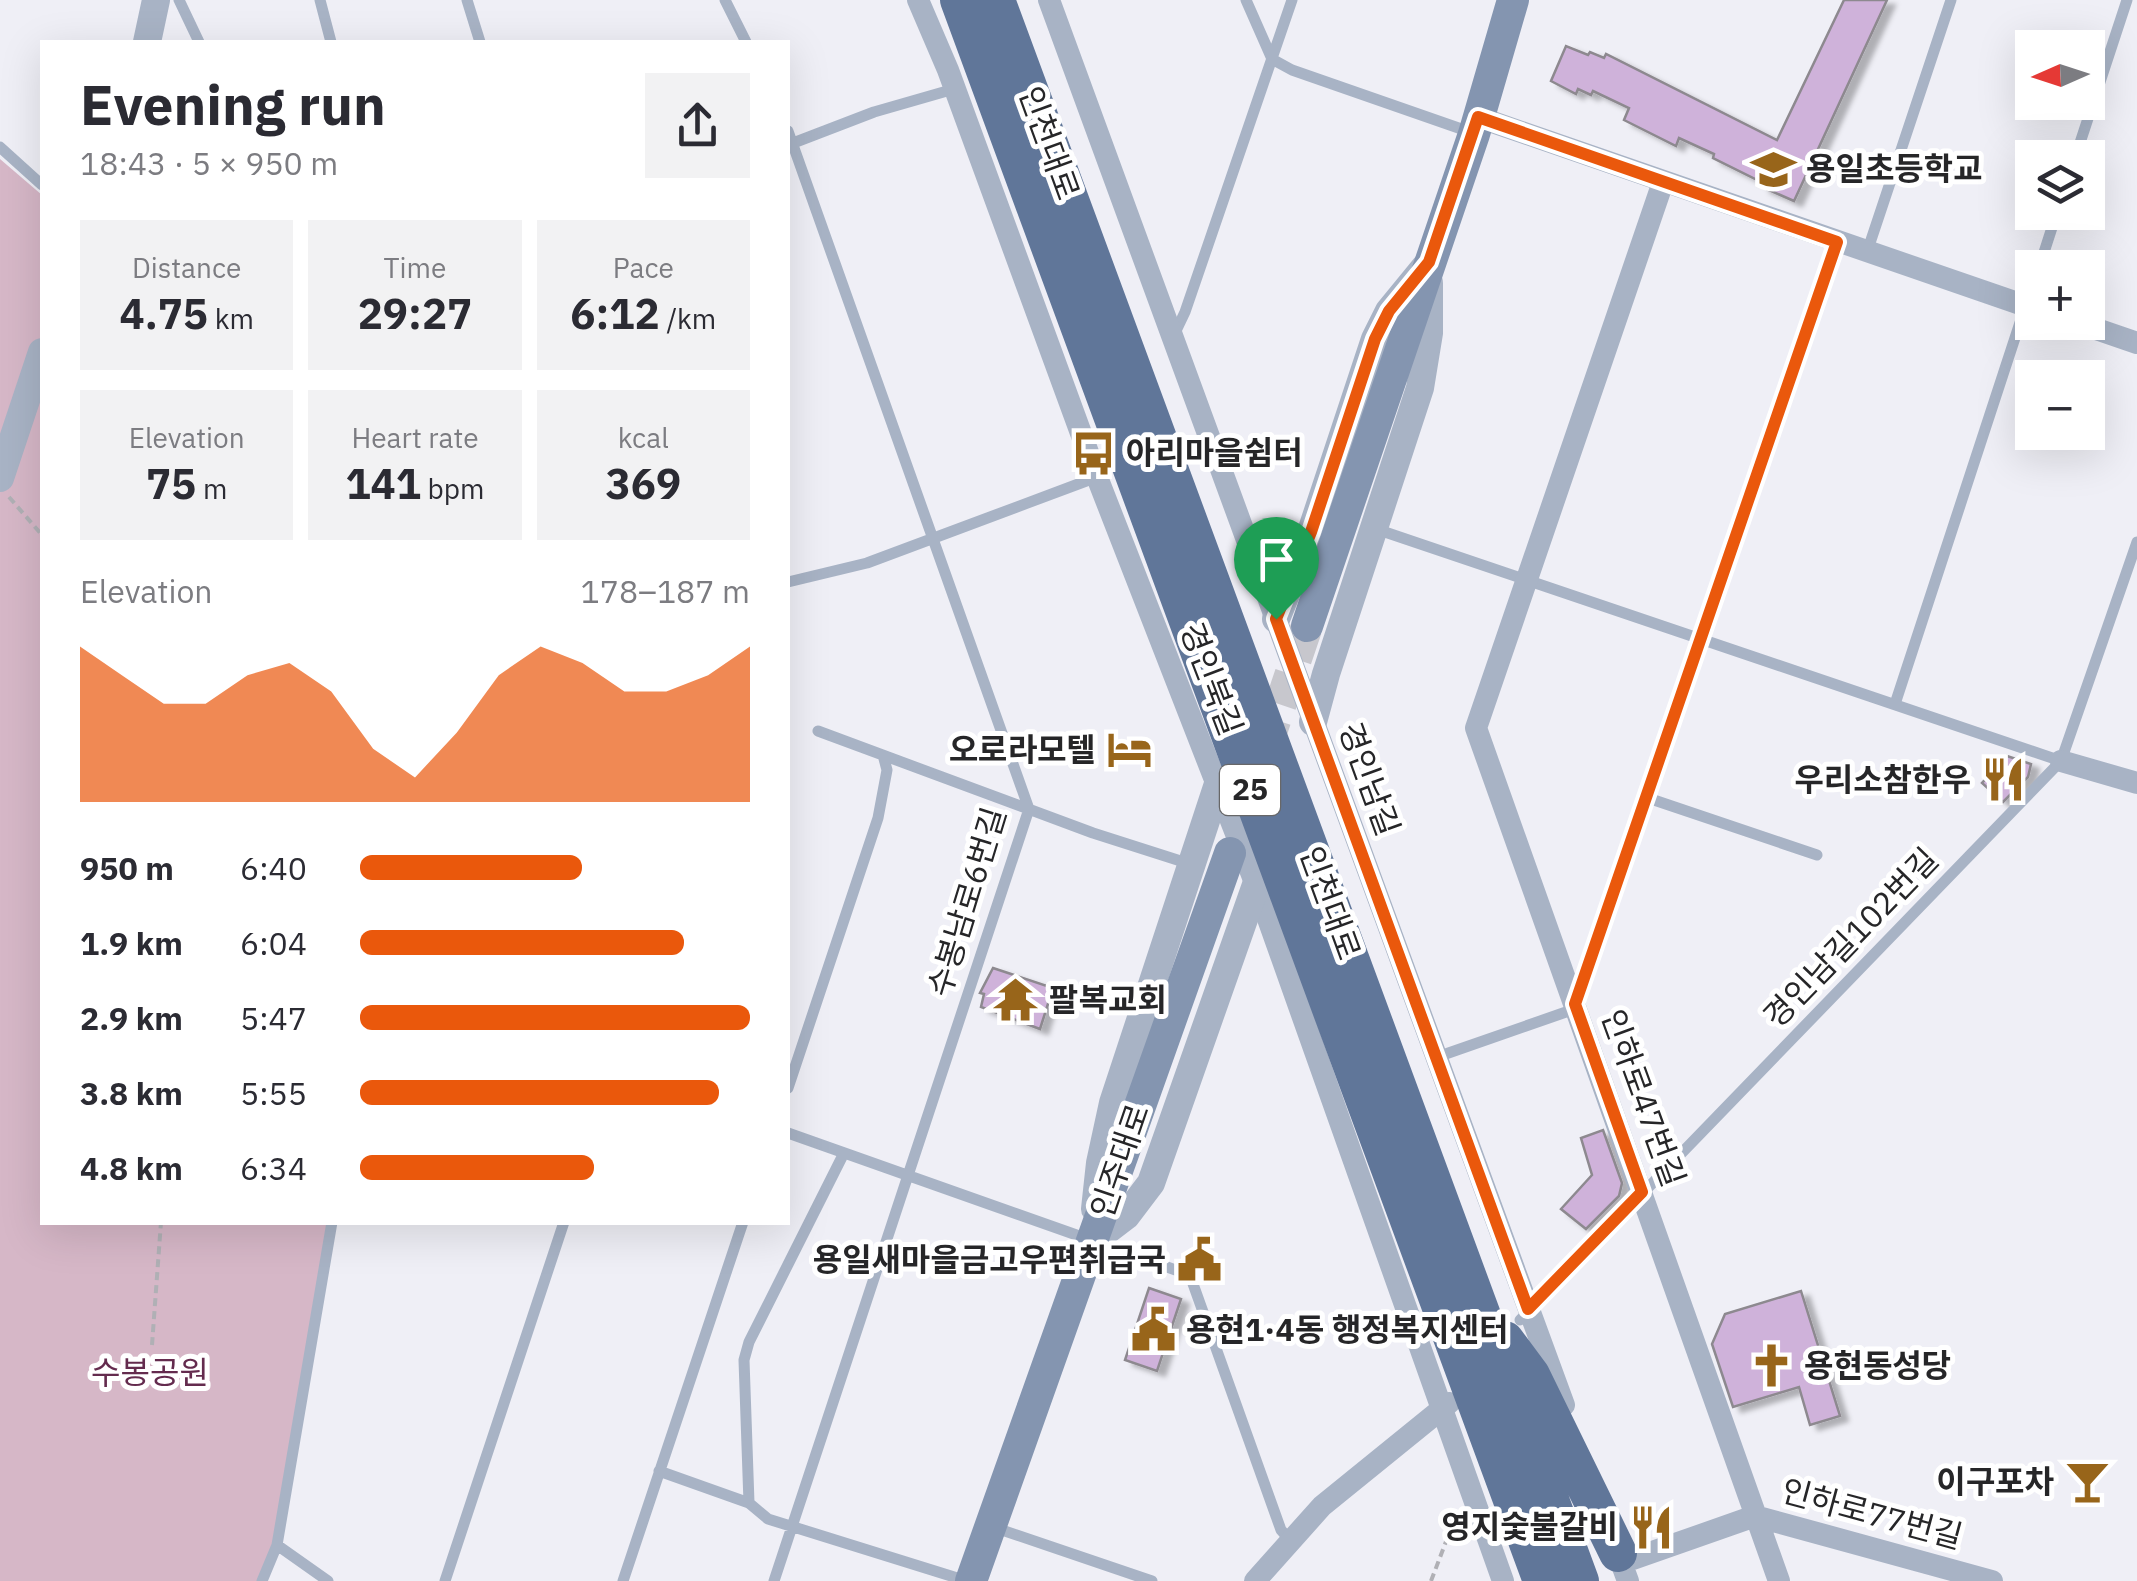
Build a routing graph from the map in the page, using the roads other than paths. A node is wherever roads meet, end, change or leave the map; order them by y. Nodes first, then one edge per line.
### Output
1 (171, 0) edge
2 (179, 0) edge
3 (320, 0) edge
4 (467, 0) edge
5 (725, 0) edge
6 (918, 0) edge
7 (958, 0) edge
8 (996, 0) edge
9 (1049, 0) edge
10 (1246, 0) edge
11 (1292, 0) edge
12 (1513, 0) edge
13 (1951, 0) edge
14 (2127, 0) edge
15 (152, 23) edge
16 (198, 40) edge
17 (330, 40) edge
18 (479, 40) edge
19 (745, 40) edge
20 (1272, 59) junction
21 (954, 89) junction
22 (1476, 126) junction
23 (790, 139) edge
24 (2081, 140) edge
25 (790, 142) edge
26 (0, 146) edge
27 (1664, 182) junction
28 (40, 184) edge
29 (1837, 242) junction
30 (1867, 252) junction
31 (1429, 262) junction
32 (2015, 298) edge
33 (2105, 332) edge
34 (2015, 335) edge
35 (1173, 337) junction
36 (2137, 342) edge
37 (40, 358) edge
38 (1097, 477) junction
39 (0, 478) edge
40 (1376, 529) junction
41 (933, 539) junction
42 (2137, 542) edge
43 (1527, 579) junction
44 (790, 582) edge
45 (1292, 623) junction
46 (1699, 636) junction
47 (1895, 704) junction
48 (1314, 722) junction
49 (818, 730) dead end
50 (883, 755) junction
51 (2061, 762) junction
52 (2137, 782) edge
53 (1218, 784) junction
54 (1646, 797) junction
55 (1029, 810) junction
56 (1230, 853) dead end
57 (1817, 855) dead end
58 (1190, 864) junction
59 (1256, 885) junction
60 (1575, 1004) junction
61 (1436, 1057) junction
62 (790, 1082) edge
63 (790, 1134) edge
64 (844, 1153) junction
65 (908, 1176) junction
66 (1642, 1192) junction
67 (331, 1225) edge
68 (563, 1225) edge
69 (742, 1225) edge
70 (1092, 1242) junction
71 (1478, 1304) junction
72 (1524, 1314) junction
73 (1445, 1408) junction
74 (659, 1472) junction
75 (748, 1503) junction
76 (1755, 1516) junction
77 (792, 1526) junction
78 (989, 1526) junction
79 (1291, 1541) junction
80 (277, 1545) junction
81 (1622, 1566) edge
82 (1263, 1578) edge
83 (262, 1581) edge
84 (328, 1581) edge
85 (444, 1581) edge
86 (623, 1581) edge
87 (774, 1581) edge
88 (969, 1581) edge
89 (1152, 1581) edge
90 (1503, 1581) edge
91 (1542, 1581) edge
92 (1580, 1581) edge
93 (1780, 1581) edge
94 (1992, 1581) edge

1 - 15 street
2 - 16 lane
3 - 17 lane
4 - 18 lane
5 - 19 lane
6 - 21 street, 경인북길
7 - 91 highway, 인천대로 / 25
8 - 71 highway, 인천대로 / 25
9 - 35 street, 경인남길
10 - 20 lane
11 - 20 lane
12 - 22 main road
13 - 30 lane
14 - 24 lane
20 - 22 lane
20 - 35 lane
21 - 23 lane
21 - 38 street, 경인북길
22 - 27 street
22 - 31 main road
25 - 41 lane, 수봉남로6번길
26 - 28 lane
27 - 29 street
27 - 43 street, 인하로47번길
29 - 30 street
29 - 46 lane
30 - 32 street
31 - 40 street
31 - 45 main road
33 - 36 street
34 - 47 lane
35 - 45 street, 경인남길
37 - 39 street
38 - 41 lane
38 - 53 street, 경인북길
40 - 43 lane
40 - 48 street
41 - 44 lane
41 - 55 lane, 수봉남로6번길
42 - 51 lane, 경인남길102번길
43 - 46 lane
43 - 60 street, 인하로47번길
45 - 48 street, 경인남길
46 - 47 lane
46 - 54 lane
47 - 51 lane
48 - 61 street, 경인남길
49 - 50 lane
50 - 55 lane
50 - 62 lane
51 - 52 street
51 - 66 lane, 경인남길102번길
53 - 58 street
53 - 59 street, 경인북길
54 - 57 lane
54 - 60 lane
55 - 58 lane
55 - 65 lane, 수봉남로6번길
56 - 70 main road, 인주대로
58 - 70 street
59 - 70 street
59 - 73 street, 경인북길
60 - 61 lane
60 - 66 street, 인하로47번길
61 - 72 street, 경인남길
63 - 64 lane
64 - 65 lane
64 - 75 lane
65 - 70 lane
65 - 77 lane, 수봉남로6번길
66 - 72 lane, 경인남길102번길
66 - 76 street, 인하로47번길
67 - 80 lane
68 - 85 lane
69 - 74 lane
70 - 78 main road, 인주대로
70 - 79 lane
71 - 81 highway
71 - 92 highway, 인천대로 / 25
72 - 81 street, 경인남길
73 - 79 street
73 - 90 street, 경인북길
74 - 75 lane
74 - 86 lane
75 - 77 lane
76 - 81 street, 인하로77번길
76 - 93 street, 인하로47번길
76 - 94 street, 인하로77번길
77 - 87 lane, 수봉남로6번길
77 - 88 lane
78 - 88 main road, 인주대로
78 - 89 lane
79 - 82 street
80 - 83 lane
80 - 84 lane

